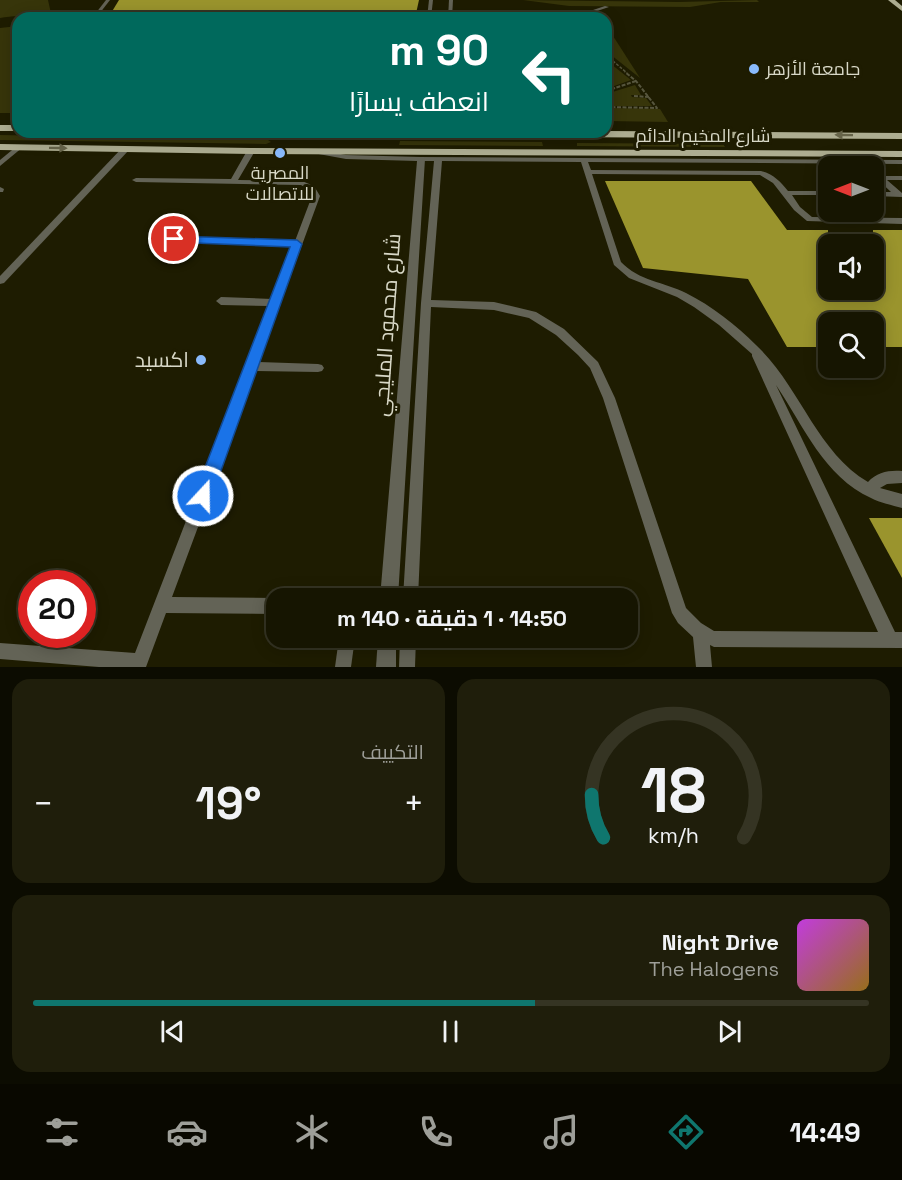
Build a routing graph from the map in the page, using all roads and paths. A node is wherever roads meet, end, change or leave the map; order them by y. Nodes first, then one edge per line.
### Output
1 (108, 0) edge
2 (892, 1) edge
3 (607, 7) dead end
4 (902, 7) edge
5 (98, 12) edge
6 (591, 12) edge
7 (612, 60) edge
8 (636, 81) junction
9 (612, 89) edge
10 (634, 96) dead end
11 (649, 97) junction
12 (612, 107) edge
13 (612, 133) edge
14 (726, 134) junction
15 (902, 136) edge
16 (294, 138) edge
17 (0, 147) edge
18 (19, 147) junction
19 (125, 150) junction
20 (251, 151) junction
21 (292, 151) junction
22 (316, 151) junction
23 (738, 152) junction
24 (902, 154) edge
25 (421, 159) junction
26 (438, 159) junction
27 (584, 161) junction
28 (745, 162) junction
29 (902, 162) edge
30 (818, 163) edge
31 (884, 163) edge
32 (0, 164) edge
33 (588, 172) junction
34 (753, 173) junction
35 (884, 178) edge
36 (902, 178) edge
37 (136, 180) dead end
38 (884, 181) edge
39 (233, 182) junction
40 (785, 193) junction
41 (818, 194) edge
42 (884, 194) edge
43 (900, 195) edge
44 (818, 219) edge
45 (884, 221) edge
46 (902, 221) edge
47 (174, 239) dead end
48 (297, 244) junction
49 (2, 281) dead end
50 (221, 301) dead end
51 (276, 303) junction
52 (426, 303) junction
53 (755, 350) junction
54 (252, 366) junction
55 (318, 368) dead end
56 (902, 477) edge
57 (871, 491) junction
58 (902, 501) edge
59 (390, 588) edge
60 (411, 588) edge
61 (162, 605) junction
62 (266, 606) edge
63 (701, 634) junction
64 (896, 640) edge
65 (346, 648) edge
66 (387, 648) edge
67 (408, 648) edge
68 (0, 651) edge
69 (140, 664) edge
70 (343, 667) edge
71 (386, 667) edge
72 (407, 667) edge
73 (704, 667) edge

1 - 5 lane
2 - 4 main road
3 - 6 lane
7 - 8 path
8 - 9 path
8 - 11 path
10 - 11 path
11 - 12 path
13 - 14 main road, شارع المخيم الدائم
15 -> 14 main road, شارع المخيم الدائم
14 - 23 main road
16 - 21 main road
17 - 18 main road, شارع المخيم الدائم
18 -> 19 main road, شارع المخيم الدائم
18 - 32 lane
19 - 20 main road, شارع المخيم الدائم
19 - 49 lane
20 - 21 main road, شارع المخيم الدائم
20 - 39 lane
21 - 22 main road, شارع المخيم الدائم
22 - 23 main road, شارع المخيم الدائم
22 - 25 street
23 - 24 main road, شارع المخيم الدائم
23 - 28 lane
25 - 26 lane
25 - 59 street, شارع محمود المليجي
26 - 27 lane
26 - 52 lane
27 - 28 lane
27 - 33 lane
28 - 30 lane
28 - 34 lane
29 - 31 lane
33 - 34 lane
33 - 53 lane
34 - 40 lane
35 - 36 lane
37 - 39 lane
38 - 43 lane
39 - 48 lane
40 - 41 lane
40 - 44 lane
42 - 43 lane
45 - 46 lane
47 - 48 lane
48 - 51 lane
50 - 51 lane
51 - 54 lane
52 - 60 lane
52 - 63 lane
53 - 57 lane
53 - 64 lane
54 - 55 lane
54 - 61 lane
56 - 57 lane
57 - 58 lane
61 - 62 lane
61 - 69 lane
63 - 64 lane
63 - 73 lane
65 - 70 lane
66 - 71 street
67 - 72 lane
68 - 69 lane

